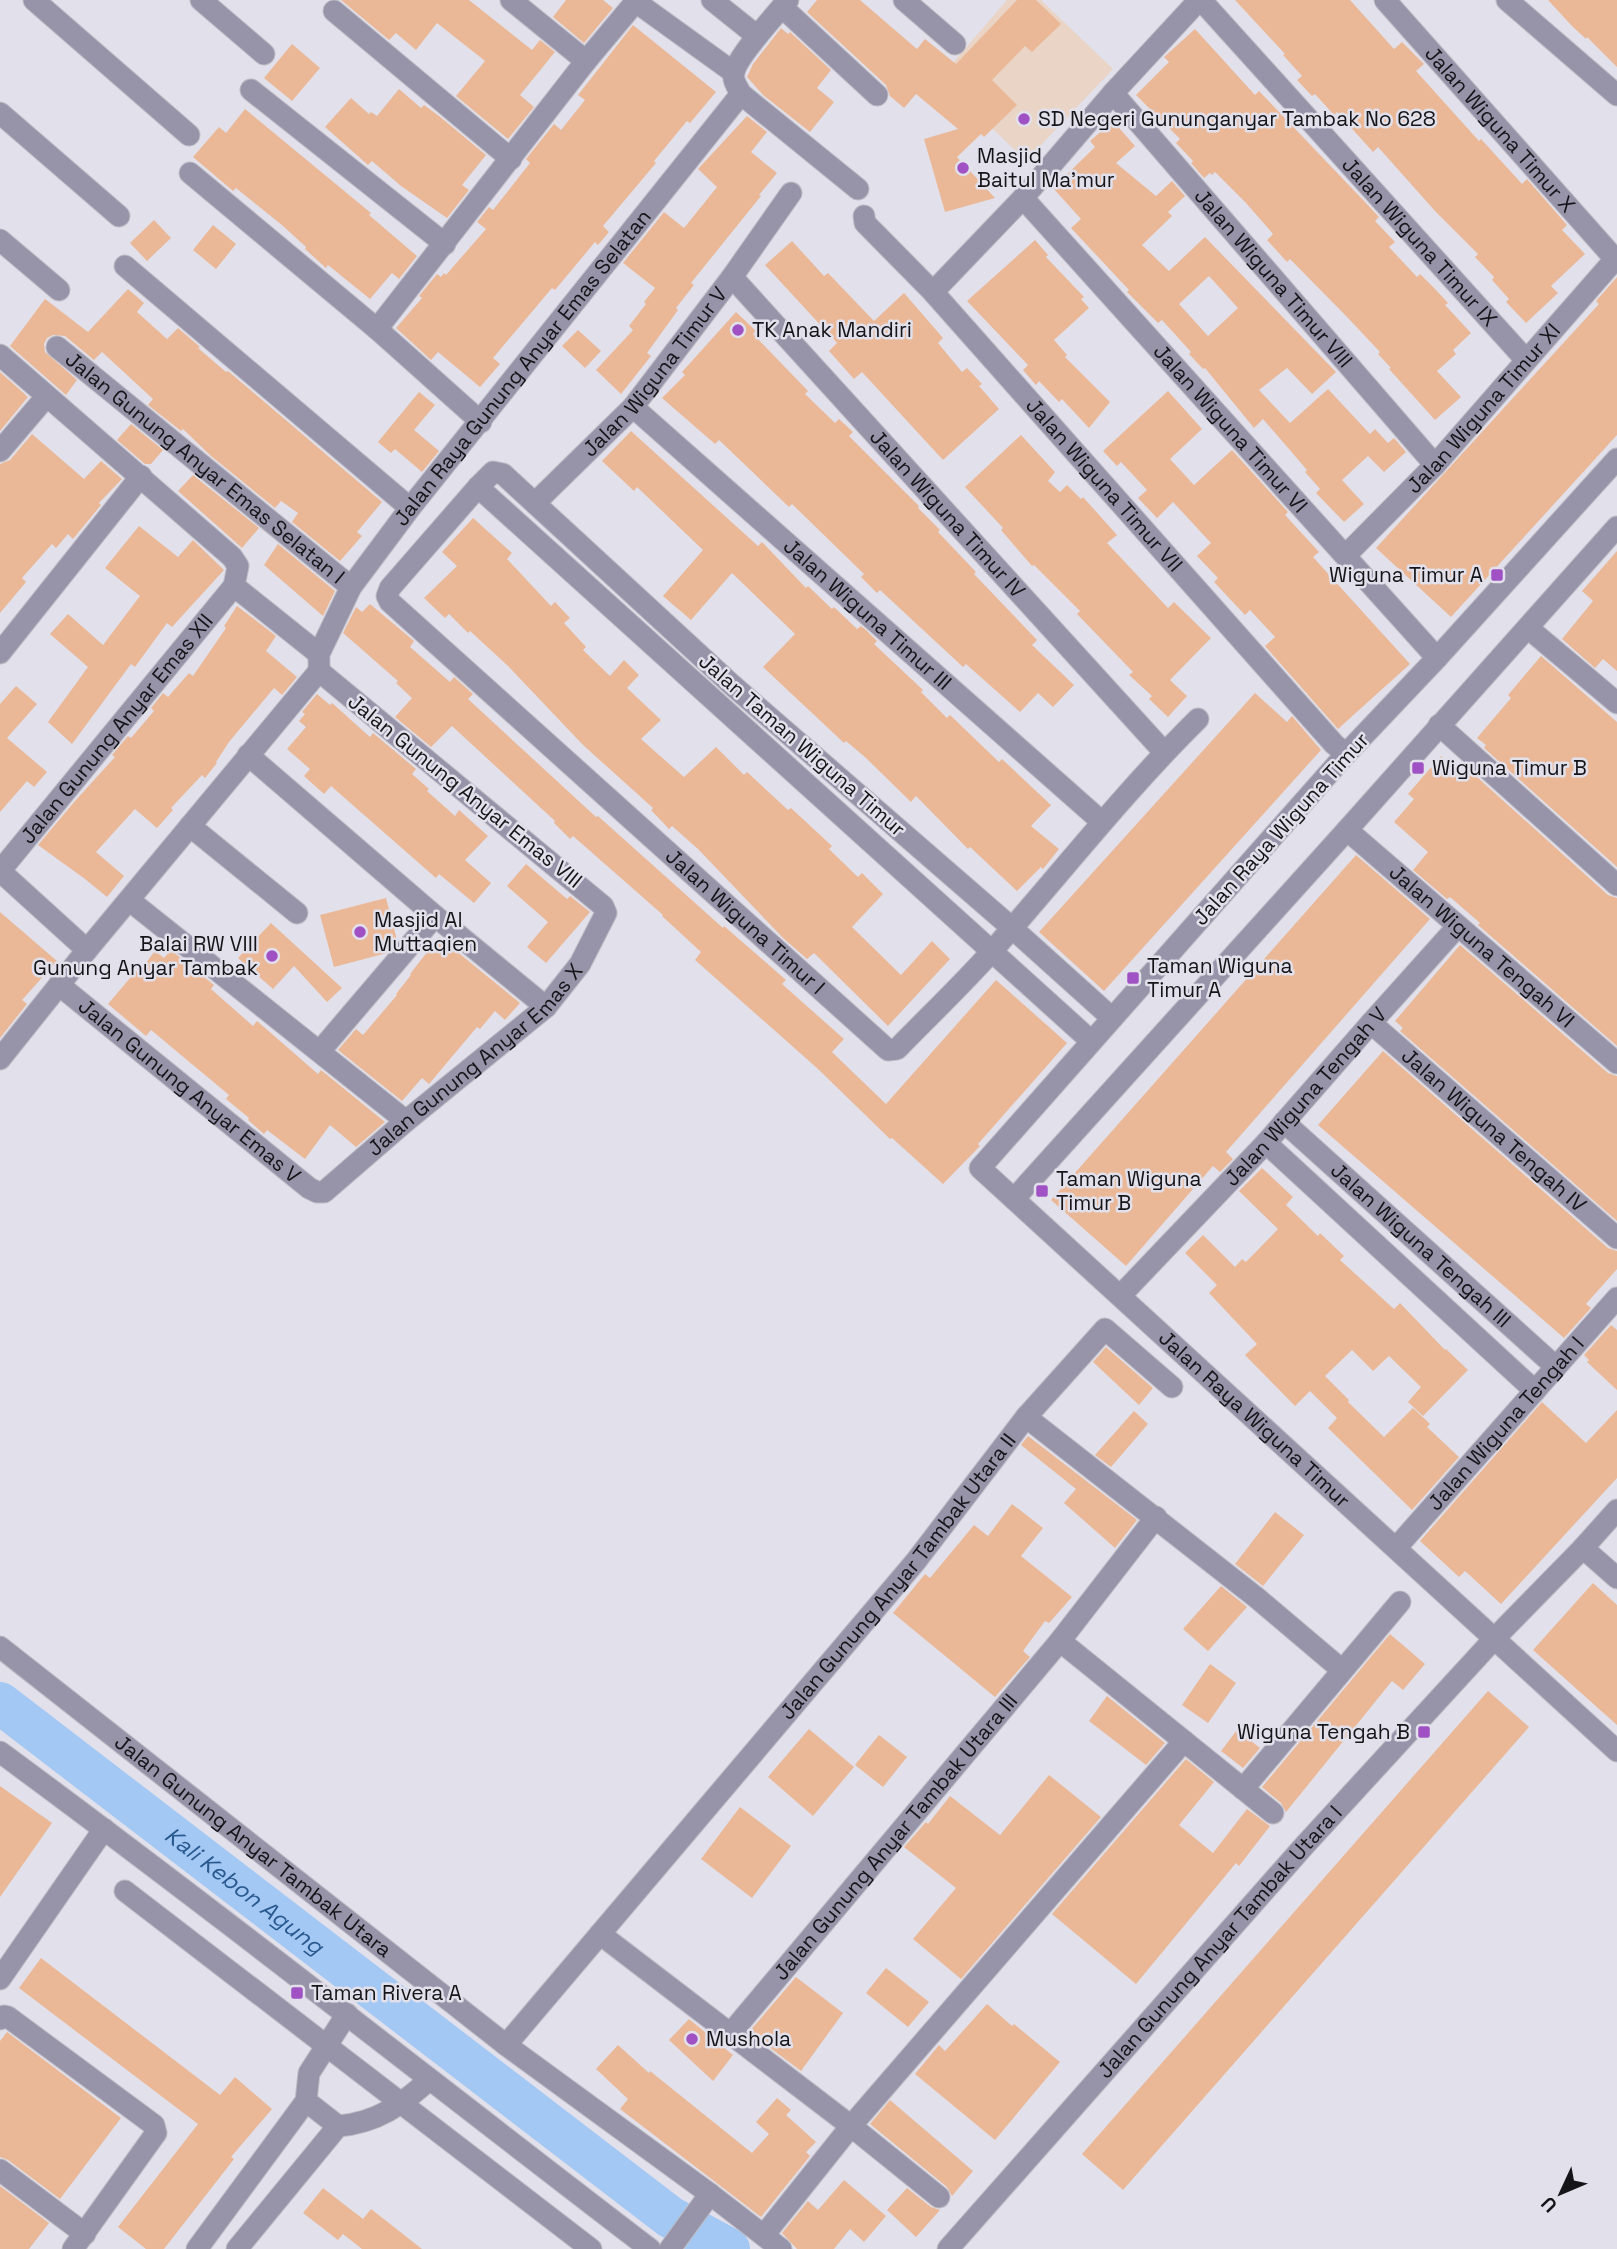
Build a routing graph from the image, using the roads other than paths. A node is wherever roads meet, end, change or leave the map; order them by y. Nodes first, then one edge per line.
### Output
1 (34, 0) edge
2 (201, 0) edge
3 (511, 0) edge
4 (712, 0) edge
5 (904, 0) edge
6 (1200, 0) edge
7 (1385, 0) edge
8 (1507, 0) edge
9 (637, 1) edge
10 (785, 3) edge
11 (334, 11) dead end
12 (757, 36) junction
13 (955, 44) dead end
14 (264, 54) dead end
15 (586, 61) junction
16 (733, 72) junction
17 (251, 90) dead end
18 (1113, 93) junction
19 (741, 94) junction
20 (877, 95) dead end
21 (1617, 95) edge
22 (0, 113) edge
23 (189, 135) dead end
24 (511, 159) junction
25 (190, 173) dead end
26 (858, 189) dead end
27 (791, 193) dead end
28 (1023, 198) junction
29 (119, 216) dead end
30 (864, 216) dead end
31 (0, 240) edge
32 (444, 244) junction
33 (1616, 258) edge
34 (125, 266) dead end
35 (732, 277) junction
36 (59, 290) dead end
37 (933, 292) junction
38 (377, 329) junction
39 (57, 347) dead end
40 (0, 355) edge
41 (1526, 360) junction
42 (46, 397) junction
43 (633, 407) junction
44 (481, 422) junction
45 (0, 451) edge
46 (1617, 459) edge
47 (1435, 465) junction
48 (141, 476) junction
49 (485, 480) junction
50 (535, 503) junction
51 (410, 508) junction
52 (1617, 527) edge
53 (1346, 555) junction
54 (234, 586) junction
55 (352, 587) junction
56 (1528, 628) junction
57 (0, 653) edge
58 (1437, 657) junction
59 (319, 663) junction
60 (731, 684) junction
61 (715, 701) junction
62 (1617, 703) edge
63 (1198, 719) dead end
64 (1439, 726) junction
65 (1164, 752) junction
66 (1346, 754) junction
67 (248, 755) junction
68 (1102, 822) junction
69 (190, 827) junction
70 (1347, 830) junction
71 (0, 871) edge
72 (1617, 886) edge
73 (129, 900) junction
74 (297, 913) dead end
75 (606, 913) joint
76 (435, 916) junction
77 (1458, 926) junction
78 (1012, 928) junction
79 (87, 950) junction
80 (992, 952) junction
81 (59, 985) junction
82 (546, 1007) junction
83 (1112, 1018) junction
84 (1370, 1023) junction
85 (1091, 1041) junction
86 (320, 1051) junction
87 (1, 1054) edge
88 (1617, 1063) edge
89 (406, 1121) junction
90 (1284, 1122) junction
91 (1266, 1143) junction
92 (324, 1192) joint
93 (1014, 1199) junction
94 (1617, 1238) edge
95 (1121, 1295) junction
96 (1617, 1298) edge
97 (1556, 1367) junction
98 (1172, 1387) dead end
99 (1535, 1391) junction
100 (1026, 1417) junction
101 (1617, 1510) edge
102 (1156, 1517) junction
103 (1396, 1548) junction
104 (1583, 1548) junction
105 (1617, 1578) edge
106 (1400, 1602) dead end
107 (1494, 1639) junction
108 (1060, 1641) junction
109 (0, 1647) edge
110 (1342, 1670) junction
111 (1184, 1741) junction
112 (1617, 1751) edge
113 (0, 1752) edge
114 (1243, 1789) junction
115 (1273, 1813) dead end
116 (103, 1831) junction
117 (125, 1891) dead end
118 (600, 1934) junction
119 (0, 1979) edge
120 (347, 2014) junction
121 (0, 2019) edge
122 (731, 2033) junction
123 (326, 2045) junction
124 (506, 2045) junction
125 (429, 2080) junction
126 (306, 2101) junction
127 (401, 2105) junction
128 (338, 2126) junction
129 (851, 2126) junction
130 (0, 2170) edge
131 (708, 2197) junction
132 (939, 2197) dead end
133 (764, 2235) junction
134 (79, 2241) edge
135 (677, 2244) edge
136 (197, 2249) edge
137 (237, 2249) edge
138 (591, 2249) edge
139 (650, 2249) edge
140 (781, 2249) edge
141 (948, 2249) edge

1 - 23 street
2 - 14 street
3 - 15 street
4 - 12 street
5 - 13 street
6 - 18 street
6 - 41 street, Jalan Wiguna Timur IX
7 - 33 street, Jalan Wiguna Timur X
8 - 21 street
9 - 15 street
9 - 16 street
10 - 12 street
10 - 20 street
11 - 24 street
12 - 16 street
15 - 24 street
16 - 19 street
17 - 32 street
18 - 28 street
18 - 47 street, Jalan Wiguna Timur VIII
19 - 26 street
19 - 44 street, Jalan Raya Gunung Anyar Emas Selatan
22 - 29 street
24 - 32 street
25 - 38 street
27 - 35 street, Jalan Wiguna Timur V
28 - 37 street
28 - 53 street, Jalan Wiguna Timur VI
30 - 37 street, Jalan Wiguna Timur VII
31 - 36 street
32 - 38 street
33 - 41 street, Jalan Wiguna Timur XI
34 - 51 street
35 - 43 street, Jalan Wiguna Timur V
35 - 65 street, Jalan Wiguna Timur IV
37 - 66 street, Jalan Wiguna Timur VII
38 - 44 street
39 - 55 street, Jalan Gunung Anyar Emas Selatan I
40 - 42 street
41 - 47 street, Jalan Wiguna Timur XI
42 - 45 street
42 - 48 street
43 - 50 street, Jalan Wiguna Timur V
43 - 68 street, Jalan Wiguna Timur III
44 - 51 street, Jalan Raya Gunung Anyar Emas Selatan
46 - 58 street, Jalan Raya Wiguna Timur
47 - 53 street, Jalan Wiguna Timur XI
48 - 54 street
48 - 57 street
49 - 50 street, Jalan Taman Wiguna Timur
49 - 61 street, Jalan Taman Wiguna Timur
49 - 80 street, Jalan Wiguna Timur I
50 - 60 street, Jalan Taman Wiguna Timur
51 - 55 street, Jalan Raya Gunung Anyar Emas Selatan
52 - 56 street
53 - 58 street, Jalan Wiguna Timur VI
54 - 59 street, Jalan Gunung Anyar Emas VIII
54 - 71 street, Jalan Gunung Anyar Emas XII
55 - 59 street, Jalan Raya Gunung Anyar Emas Selatan
56 - 62 street
56 - 64 street
58 - 66 street, Jalan Raya Wiguna Timur
59 - 67 street, Jalan Raya Gunung Anyar Emas Selatan
59 - 75 street, Jalan Gunung Anyar Emas VIII
60 - 61 street
60 - 78 street, Jalan Taman Wiguna Timur
61 - 80 street, Jalan Taman Wiguna Timur
63 - 65 street, Jalan Wiguna Timur I
64 - 70 street
64 - 72 street
65 - 68 street, Jalan Wiguna Timur I
66 - 83 street, Jalan Raya Wiguna Timur
67 - 69 street, Jalan Raya Gunung Anyar Emas Selatan
67 - 76 street
68 - 78 street, Jalan Wiguna Timur I
69 - 73 street, Jalan Raya Gunung Anyar Emas Selatan
69 - 74 street
70 - 77 street, Jalan Wiguna Tengah VI
70 - 93 street
71 - 79 street
73 - 79 street, Jalan Raya Gunung Anyar Emas Selatan
73 - 86 street
75 - 82 street, Jalan Gunung Anyar Emas X
76 - 82 street
76 - 86 street
77 - 84 street, Jalan Wiguna Tengah V
77 - 88 street, Jalan Wiguna Tengah VI
78 - 80 street, Jalan Wiguna Timur I
78 - 83 street, Jalan Taman Wiguna Timur
79 - 81 street, Jalan Raya Gunung Anyar Emas Selatan
80 - 85 street, Jalan Taman Wiguna Timur
81 - 87 street, Jalan Raya Gunung Anyar Emas Selatan
81 - 92 street, Jalan Gunung Anyar Emas V
82 - 89 street, Jalan Gunung Anyar Emas X
83 - 85 street, Jalan Raya Wiguna Timur
84 - 90 street, Jalan Wiguna Tengah V
84 - 94 street, Jalan Wiguna Tengah IV
85 - 93 street, Jalan Raya Wiguna Timur
86 - 89 street
89 - 92 street, Jalan Gunung Anyar Emas X
90 - 91 street, Jalan Wiguna Tengah V
90 - 97 street, Jalan Wiguna Tengah III
91 - 95 street, Jalan Wiguna Tengah V
91 - 99 street, Jalan Wiguna Tengah III
93 - 95 street, Jalan Raya Wiguna Timur
95 - 103 street, Jalan Raya Wiguna Timur
96 - 97 street, Jalan Wiguna Tengah I
97 - 99 street, Jalan Wiguna Tengah I
98 - 100 street
99 - 103 street, Jalan Wiguna Tengah I
100 - 102 street, Jalan Gunung Anyar Tambak Utara II
100 - 118 street, Jalan Gunung Anyar Tambak Utara II
101 - 104 street, Jalan Gunung Anyar Tambak Utara I
102 - 108 street, Jalan Gunung Anyar Tambak Utara III
102 - 110 street, Jalan Gunung Anyar Tambak Utara II
103 - 107 street, Jalan Raya Wiguna Timur
104 - 105 street
104 - 107 street, Jalan Gunung Anyar Tambak Utara I
106 - 110 street
107 - 112 street, Jalan Raya Wiguna Timur
107 - 141 street, Jalan Gunung Anyar Tambak Utara I
108 - 111 street
108 - 122 street, Jalan Gunung Anyar Tambak Utara III
109 - 124 street, Jalan Gunung Anyar Tambak Utara
110 - 114 street
111 - 114 street
111 - 129 street
113 - 116 street
114 - 115 street
116 - 119 street
116 - 120 street
117 - 123 street
118 - 122 street
118 - 124 street, Jalan Gunung Anyar Tambak Utara II
120 - 123 street
120 - 125 street
121 - 134 street
122 - 129 street
123 - 126 street
123 - 127 street
124 - 131 street, Jalan Gunung Anyar Tambak Utara
125 - 127 street
125 - 139 street
126 - 128 street
126 - 136 street
127 - 128 street
127 - 138 street
128 - 137 street
129 - 132 street
129 - 133 street
130 - 134 street
131 - 133 street, Jalan Gunung Anyar Tambak Utara
131 - 135 street
133 - 140 street, Jalan Gunung Anyar Tambak Utara

